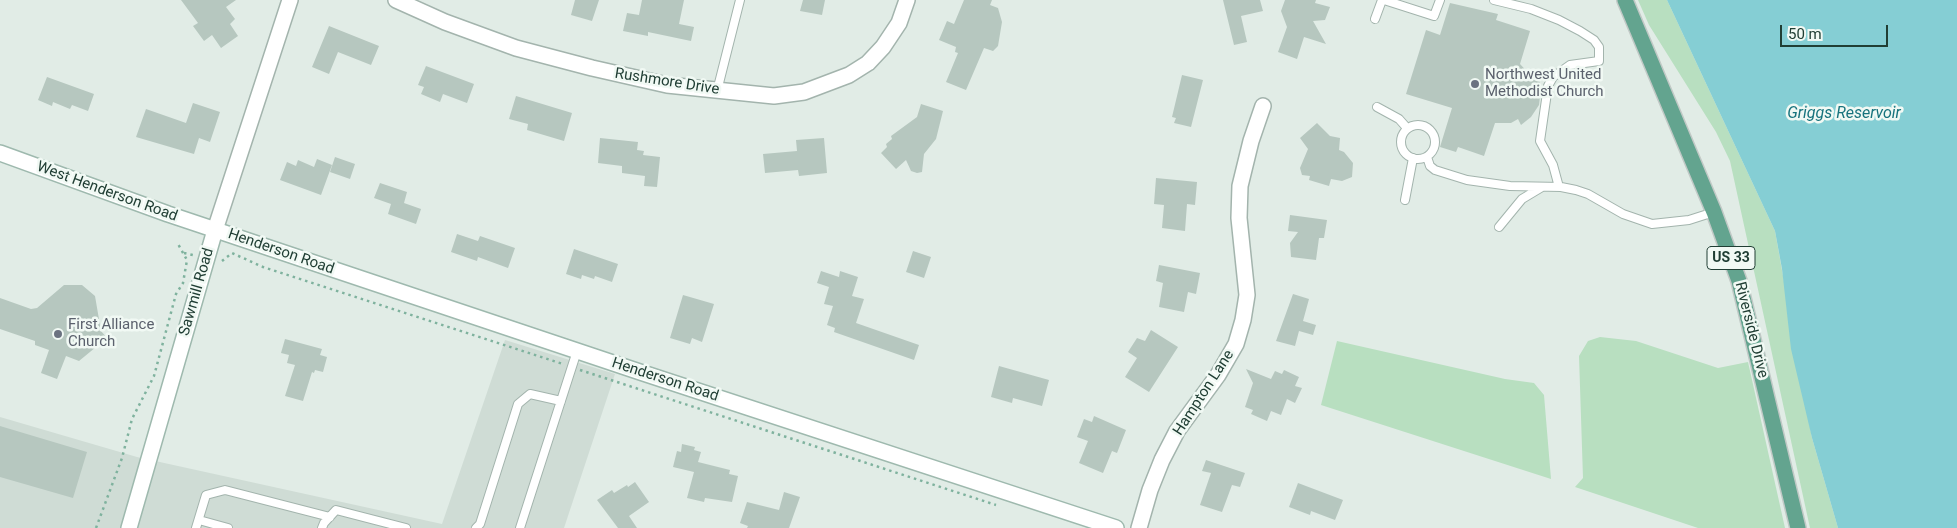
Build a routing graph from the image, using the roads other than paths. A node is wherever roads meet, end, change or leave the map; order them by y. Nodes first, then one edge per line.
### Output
1 (290, 0) edge
2 (396, 0) edge
3 (740, 0) edge
4 (907, 0) edge
5 (1383, 0) edge
6 (1440, 0) edge
7 (1494, 0) edge
8 (1625, 0) edge
9 (1375, 19) dead end
10 (717, 91) junction
11 (1263, 106) dead end
12 (1377, 108) dead end
13 (1407, 128) junction
14 (0, 153) edge
15 (1427, 157) junction
16 (1413, 158) junction
17 (1546, 186) junction
18 (1559, 187) junction
19 (1405, 200) dead end
20 (1714, 212) junction
21 (1500, 227) dead end
22 (215, 230) junction
23 (577, 352) junction
24 (561, 401) junction
25 (330, 516) junction
26 (199, 520) junction
27 (129, 528) edge
28 (196, 528) edge
29 (228, 528) edge
30 (322, 528) edge
31 (406, 528) edge
32 (476, 528) edge
33 (520, 528) edge
34 (1116, 528) edge
35 (1139, 528) edge
36 (1798, 528) edge

1 - 22 main road, Sawmill Road
2 - 10 main road, Rushmore Drive
3 - 10 lane
4 - 10 main road, Rushmore Drive
5 - 6 lane
5 - 9 lane
7 - 18 lane
8 - 20 main road, Riverside Drive / US 33
11 - 35 main road, Hampton Lane
12 - 13 lane
13 - 15 lane
13 - 16 lane
14 - 22 main road, West Henderson Road
15 - 16 lane
15 - 17 lane
16 - 19 lane
17 - 18 lane
17 - 21 lane
18 - 20 lane
20 - 36 main road, Riverside Drive / US 33
22 - 23 main road, Henderson Road
22 - 27 main road, Sawmill Road
23 - 24 lane
23 - 34 main road, Henderson Road
24 - 32 lane
24 - 33 lane
25 - 26 lane
25 - 30 lane
25 - 31 lane
26 - 28 lane
26 - 29 lane

